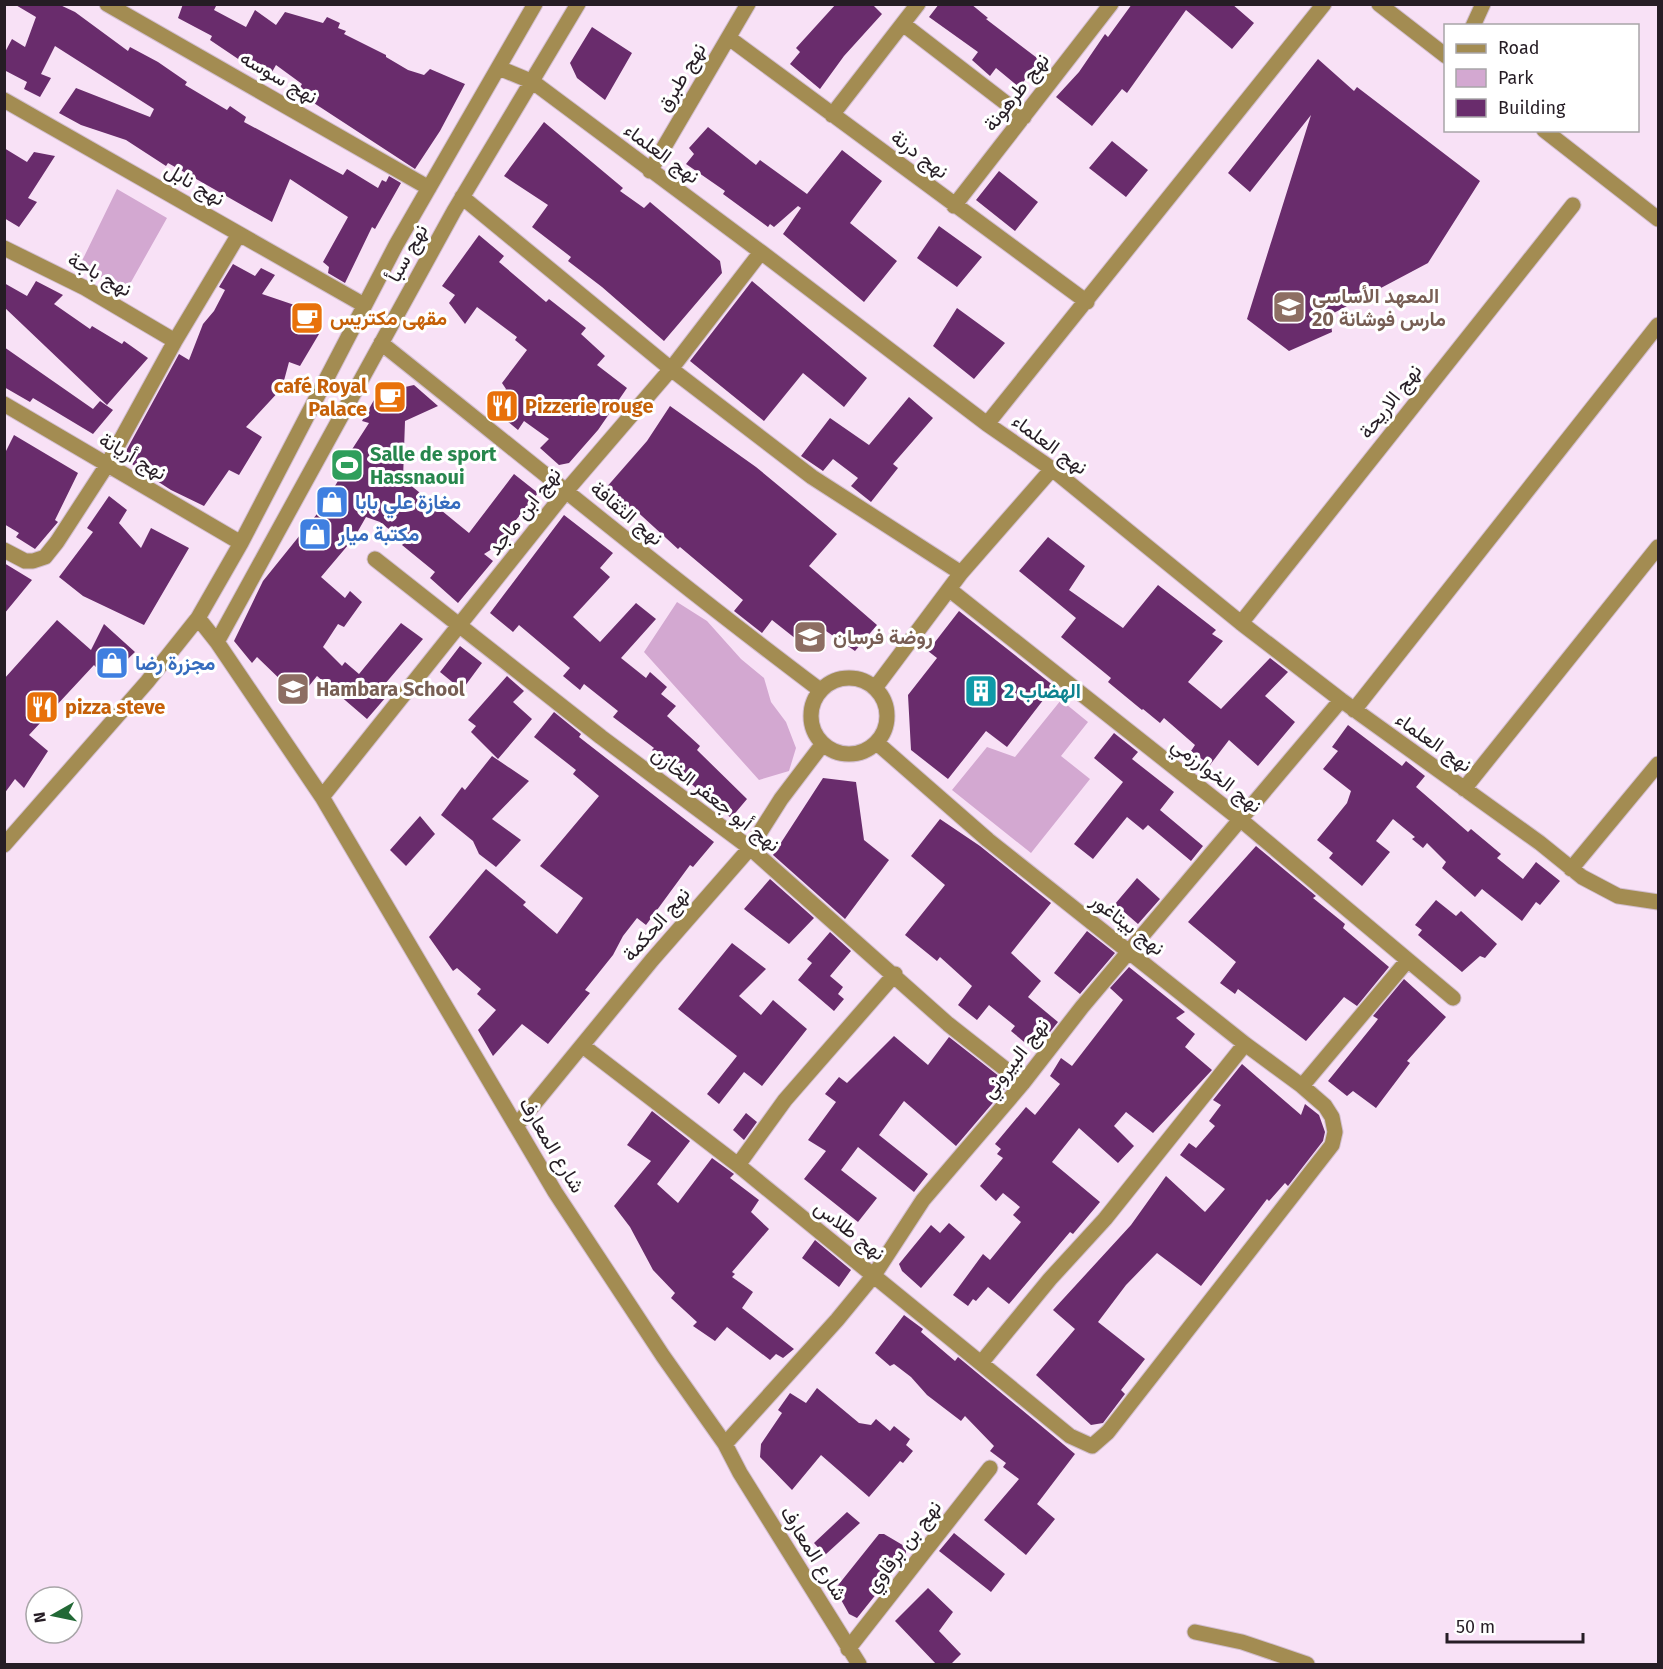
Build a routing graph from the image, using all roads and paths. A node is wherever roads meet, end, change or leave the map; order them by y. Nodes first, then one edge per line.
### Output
1 (107, 4) edge
2 (535, 4) edge
3 (578, 4) edge
4 (748, 4) edge
5 (918, 4) edge
6 (1111, 4) edge
7 (1324, 4) edge
8 (1379, 4) edge
9 (1483, 4) edge
10 (903, 24) junction
11 (1474, 24) edge
12 (729, 38) junction
13 (1444, 54) edge
14 (498, 68) junction
15 (533, 82) junction
16 (4, 100) edge
17 (832, 115) junction
18 (1024, 117) junction
19 (1547, 132) edge
20 (650, 171) junction
21 (429, 188) junction
22 (462, 197) junction
23 (1573, 205) dead end
24 (954, 206) junction
25 (1659, 219) edge
26 (240, 234) junction
27 (4, 248) edge
28 (761, 252) junction
29 (1086, 302) junction
30 (364, 305) junction
31 (1659, 325) edge
32 (175, 340) junction
33 (381, 343) junction
34 (672, 369) junction
35 (4, 404) edge
36 (987, 424) junction
37 (107, 465) junction
38 (1052, 469) junction
39 (567, 490) junction
40 (241, 543) junction
41 (1659, 547) edge
42 (4, 550) edge
43 (375, 559) dead end
44 (962, 573) junction
45 (950, 590) junction
46 (198, 618) junction
47 (1241, 623) junction
48 (459, 625) junction
49 (217, 642) junction
50 (875, 688) junction
51 (820, 690) junction
52 (1341, 700) junction
53 (1354, 710) junction
54 (877, 743) junction
55 (822, 745) junction
56 (1659, 764) edge
57 (1464, 789) junction
58 (322, 797) junction
59 (1241, 820) junction
60 (4, 845) edge
61 (750, 848) junction
62 (1571, 869) junction
63 (1659, 902) edge
64 (1131, 952) junction
65 (1407, 961) junction
66 (895, 974) junction
67 (1453, 998) dead end
68 (1245, 1044) junction
69 (583, 1046) junction
70 (1023, 1083) junction
71 (1302, 1086) junction
72 (516, 1126) junction
73 (738, 1165) junction
74 (874, 1275) junction
75 (981, 1363) junction
76 (726, 1444) junction
77 (1092, 1446) joint
78 (990, 1468) dead end
79 (1195, 1632) dead end
80 (848, 1649) junction
81 (859, 1665) edge
82 (1307, 1665) edge

1 - 21 street, نهج سوسه
2 - 14 street
3 - 15 street, نهج سبأ
4 - 12 street, نهج طبرق
5 - 10 street
6 - 18 street, نهج طرهونة
7 - 29 street
8 - 13 street
9 - 11 street
10 - 17 street
10 - 18 street
12 - 17 street, نهج درنة
12 - 20 street, نهج طبرق
14 - 15 street, نهج العلماء
14 - 21 street
15 - 20 street, نهج العلماء
15 - 22 street, نهج سبأ
16 - 26 street, نهج نابل
17 - 24 street, نهج درنة
18 - 24 street, نهج طرهونة
19 - 25 street
20 - 28 street, نهج العلماء
21 - 30 street
22 - 33 street, نهج سبأ
22 - 34 street
23 - 47 street, نهج الاريحة
24 - 29 street, نهج درنة
26 - 30 street, نهج نابل
26 - 32 street
27 - 32 street, نهج باجة
28 - 34 street, نهج ابن ماجد
28 - 36 street, نهج العلماء
29 - 36 street
30 - 40 street
31 - 53 street
32 - 37 street
33 - 39 street, نهج الثقافة
33 - 49 street, نهج سبأ
34 - 39 street, نهج ابن ماجد
34 - 44 street
35 - 37 street, نهج أريانة
36 - 38 street, نهج العلماء
37 - 40 street, نهج أريانة
37 - 42 street
38 - 44 street
38 - 47 street, نهج العلماء
39 - 48 street, نهج ابن ماجد
39 - 51 street, نهج الثقافة
40 - 46 street
41 - 57 street
43 - 48 street, نهج أبو جعفر الخازن
44 - 45 street
45 - 50 street
45 - 59 street, نهج الخوارزمي
46 - 49 street
46 - 60 street
47 - 52 street, نهج العلماء
48 - 58 street, نهج ابن ماجد
48 - 61 street, نهج أبو جعفر الخازن
49 - 58 street, شارع المعارف
50 - 51 street
50 - 54 street
51 - 55 street
52 - 53 street, نهج العلماء
52 - 59 street, نهج البيروني
53 - 57 street, نهج العلماء
54 - 55 street
54 - 64 street, نهج بيتاغور
55 - 61 street, نهج الحكمة
56 - 62 street
57 - 62 street, نهج العلماء
58 - 72 street, شارع المعارف
59 - 64 street, نهج البيروني
59 - 65 street, نهج الخوارزمي
61 - 66 street, نهج أبو جعفر الخازن
61 - 69 street, نهج الحكمة
62 - 63 street, نهج العلماء
64 - 68 street, نهج بيتاغور
64 - 70 street, نهج البيروني
65 - 67 street, نهج الخوارزمي
65 - 71 street
66 - 70 street, نهج أبو جعفر الخازن
66 - 73 street
68 - 71 street, نهج بيتاغور
68 - 75 street
69 - 72 street, نهج الحكمة
69 - 73 street, نهج طلاس
70 - 74 street, نهج البيروني
71 - 77 street, نهج بيتاغور
72 - 76 street, شارع المعارف
73 - 74 street, نهج طلاس
74 - 75 street, نهج طلاس
74 - 76 street, نهج البيروني
75 - 77 street, نهج طلاس
76 - 80 street, شارع المعارف
78 - 80 street, نهج بن برقاوي
79 - 82 street
80 - 81 street, شارع المعارف

